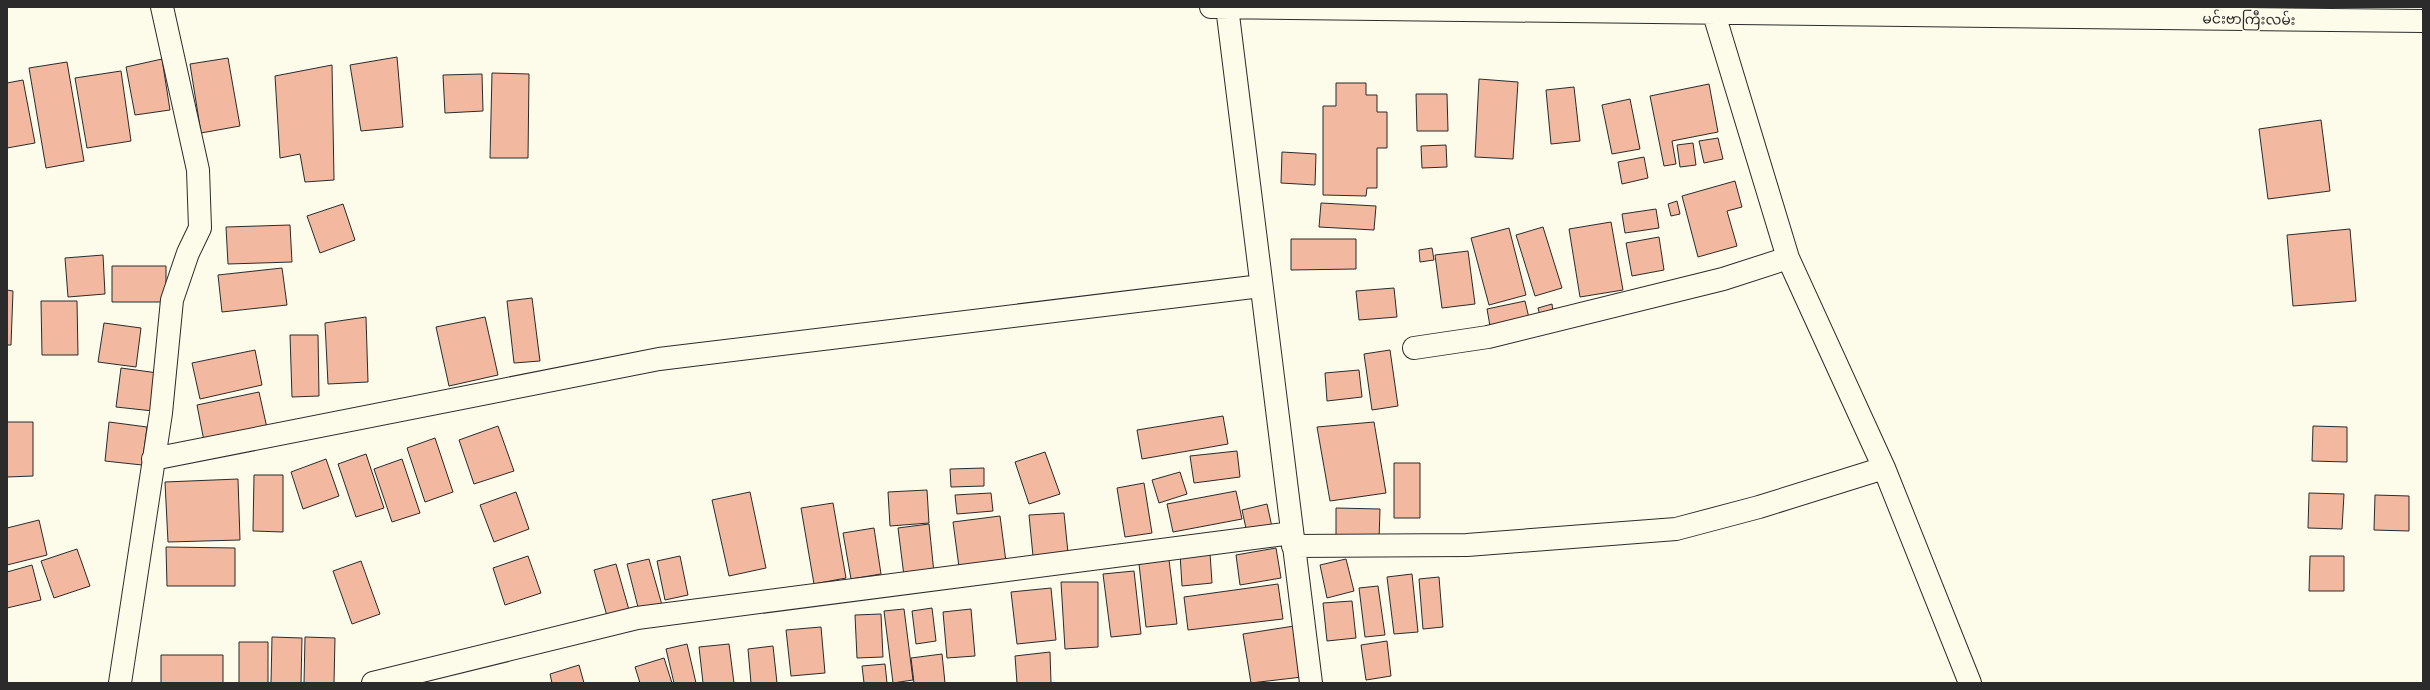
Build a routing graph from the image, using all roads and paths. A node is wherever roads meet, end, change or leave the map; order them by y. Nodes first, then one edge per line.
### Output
1 (162, 7) edge
2 (1211, 7) edge
3 (1227, 7) edge
4 (1714, 10) edge
5 (2423, 21) edge
6 (1788, 258) junction
7 (1262, 286) junction
8 (1414, 348) dead end
9 (154, 459) junction
10 (1884, 468) junction
11 (1292, 540) junction
12 (120, 683) edge
13 (373, 683) edge
14 (1311, 683) edge
15 (1970, 683) edge

1 - 9 street
2 - 3 street, မင်းဗာကြီးလမ်း
3 - 4 street, မင်းဗာကြီးလမ်း
3 - 7 street
4 - 5 street, မင်းဗာကြီးလမ်း
4 - 6 street
6 - 8 street
6 - 10 street
7 - 9 street
7 - 11 street
9 - 12 street
10 - 11 street
10 - 15 street
11 - 13 street
11 - 14 street

